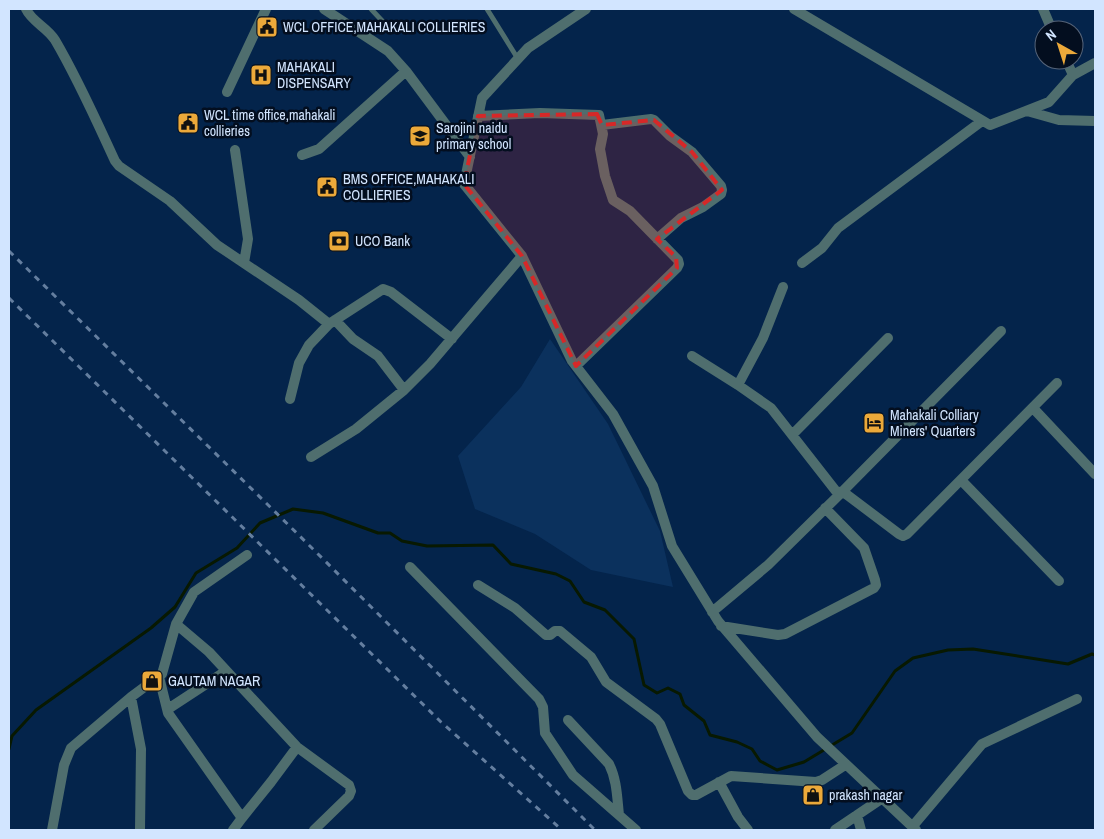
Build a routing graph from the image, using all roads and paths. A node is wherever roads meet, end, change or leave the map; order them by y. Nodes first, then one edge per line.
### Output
1 (26, 9) edge
2 (266, 9) edge
3 (324, 9) edge
4 (372, 9) edge
5 (487, 9) edge
6 (586, 9) edge
7 (794, 9) edge
8 (387, 26) dead end
9 (518, 59) junction
10 (1095, 63) edge
11 (1071, 70) edge
12 (406, 71) junction
13 (1073, 75) junction
14 (227, 92) dead end
15 (1026, 111) junction
16 (478, 116) junction
17 (982, 121) junction
18 (1095, 121) edge
19 (602, 125) junction
20 (235, 150) dead end
21 (302, 155) dead end
22 (470, 157) junction
23 (657, 239) junction
24 (522, 256) junction
25 (244, 263) junction
26 (802, 263) dead end
27 (783, 287) dead end
28 (332, 322) junction
29 (1001, 330) dead end
30 (888, 338) dead end
31 (452, 339) junction
32 (692, 356) dead end
33 (576, 366) junction
34 (1057, 382) dead end
35 (738, 385) junction
36 (404, 390) junction
37 (290, 399) dead end
38 (1033, 408) junction
39 (792, 434) junction
40 (311, 457) dead end
41 (1095, 474) edge
42 (961, 480) junction
43 (841, 493) junction
44 (826, 508) junction
45 (247, 555) dead end
46 (410, 567) dead end
47 (1059, 581) dead end
48 (478, 585) dead end
49 (712, 612) junction
50 (176, 624) junction
51 (721, 626) junction
52 (226, 671) junction
53 (159, 677) junction
54 (132, 697) junction
55 (1077, 699) dead end
56 (168, 709) junction
57 (568, 720) dead end
58 (297, 747) junction
59 (844, 764) junction
60 (719, 782) junction
61 (881, 799) junction
62 (619, 815) junction
63 (857, 815) junction
64 (242, 818) junction
65 (914, 829) edge
66 (52, 830) edge
67 (140, 830) edge
68 (233, 830) edge
69 (314, 830) edge
70 (636, 830) edge
71 (748, 830) edge
72 (835, 830) edge
73 (862, 830) edge

1 - 25 street
2 - 14 street
3 - 12 street
4 - 8 lane
5 - 9 lane
6 - 9 street
7 - 17 street
9 - 16 street
10 - 13 street
11 - 13 street
12 - 21 street
12 - 22 street
13 - 15 street
15 - 17 street
15 - 18 street
16 - 19 street
16 - 22 street
17 - 26 street
19 - 23 street
19 - 23 street
20 - 25 street
22 - 24 street
23 - 33 street
24 - 31 street
24 - 33 street
25 - 28 street
27 - 35 street
28 - 31 street
28 - 36 street
28 - 37 street
29 - 43 street
30 - 39 street
31 - 36 street
32 - 35 street
33 - 49 street
34 - 38 street
35 - 39 street
36 - 40 street
38 - 41 street
38 - 42 street
39 - 43 street
42 - 43 street
42 - 47 street
43 - 44 street
44 - 49 street
44 - 51 street
45 - 50 street
46 - 62 street
48 - 60 street
49 - 51 street
50 - 52 street
50 - 53 street
51 - 59 street
52 - 56 street
52 - 58 street
53 - 54 street
53 - 56 street
54 - 66 street
54 - 67 street
55 - 65 street
56 - 64 street
57 - 62 street
58 - 64 street
58 - 69 street
59 - 60 street
59 - 61 street
60 - 71 street
61 - 63 street
61 - 65 street
62 - 70 street
63 - 72 street
63 - 73 street
64 - 68 street

